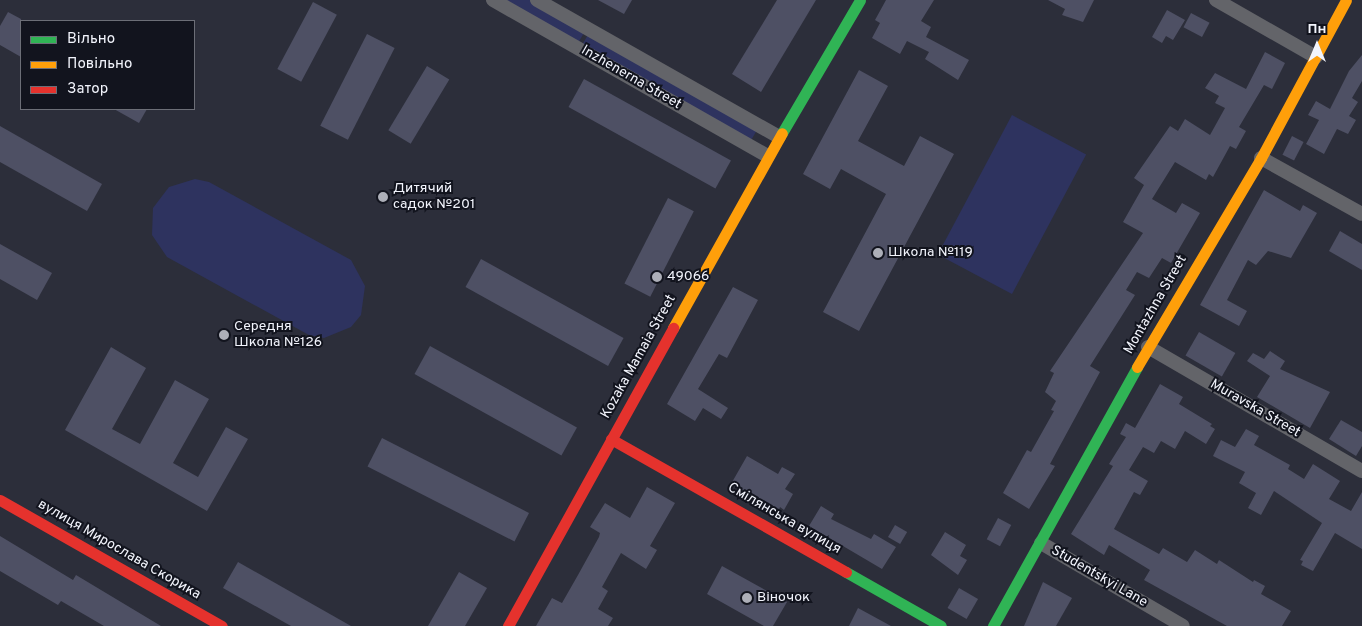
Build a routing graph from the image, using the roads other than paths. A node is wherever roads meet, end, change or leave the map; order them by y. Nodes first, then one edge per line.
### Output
1 (493, 0) edge
2 (537, 0) edge
3 (860, 0) edge
4 (1216, 0) edge
5 (1346, 0) edge
6 (1316, 57) junction
7 (779, 137) junction
8 (768, 156) junction
9 (1261, 158) junction
10 (1362, 214) edge
11 (1148, 347) junction
12 (611, 439) junction
13 (1362, 471) edge
14 (0, 500) edge
15 (1041, 543) junction
16 (222, 626) edge
17 (508, 626) edge
18 (941, 626) edge
19 (993, 626) edge
20 (1182, 626) edge

1 - 8 street, Inzhenerna Street
2 - 7 street, Inzhenerna Street
3 - 7 street, Kozaka Mamaia Street
4 - 6 street
5 - 6 street, Montazhna Street
6 - 9 street, Montazhna Street
7 - 8 street, Kozaka Mamaia Street
8 - 12 street, Kozaka Mamaia Street
9 - 10 street
9 - 11 street, Montazhna Street
11 - 13 street, Muravska Street
11 - 15 street, Montazhna Street
12 - 17 street, Kozaka Mamaia Street
12 - 18 street, Смілянська вулиця
14 - 16 street, вулиця Мирослава Скорика
15 - 19 street, Montazhna Street
15 - 20 street, Studentskyi Lane

